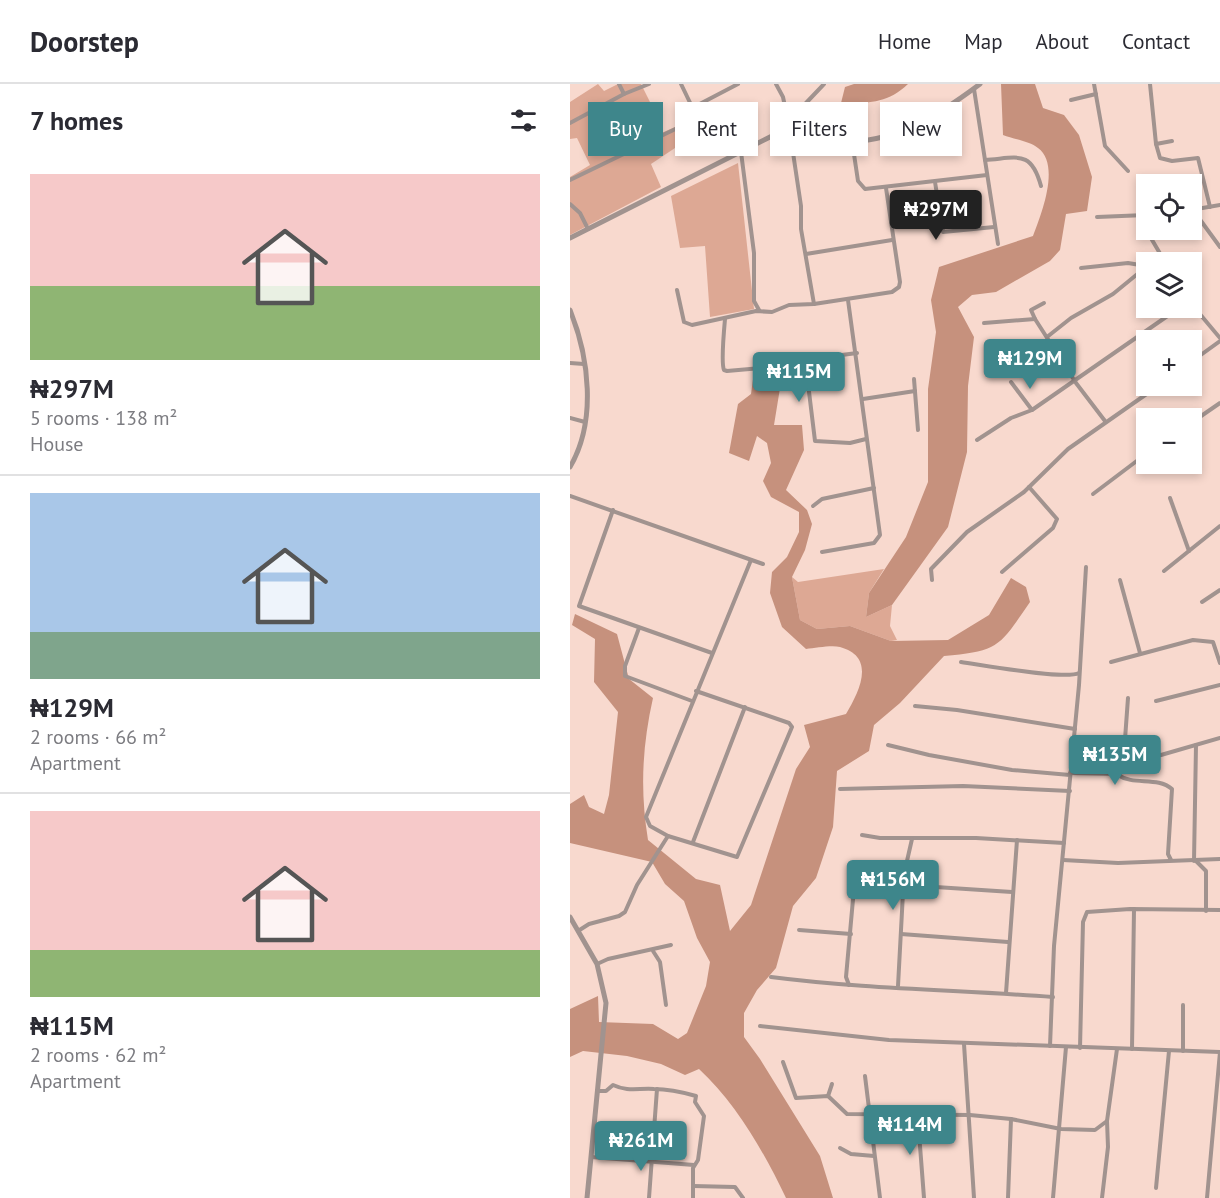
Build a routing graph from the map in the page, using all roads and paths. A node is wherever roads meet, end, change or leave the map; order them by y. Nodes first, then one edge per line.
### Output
1 (619, 84) edge
2 (649, 84) edge
3 (681, 84) edge
4 (738, 84) edge
5 (776, 84) edge
6 (824, 84) edge
7 (980, 84) edge
8 (1094, 84) edge
9 (1150, 84) edge
10 (974, 89) junction
11 (624, 94) junction
12 (1096, 94) junction
13 (1071, 100) dead end
14 (689, 102) edge
15 (704, 102) edge
16 (784, 102) edge
17 (807, 102) edge
18 (570, 123) edge
19 (675, 130) edge
20 (868, 140) edge
21 (1172, 141) dead end
22 (1156, 144) junction
23 (732, 156) edge
24 (743, 156) edge
25 (793, 156) edge
26 (855, 156) edge
27 (985, 160) junction
28 (1128, 171) dead end
29 (987, 175) junction
30 (570, 180) edge
31 (935, 182) junction
32 (1041, 186) dead end
33 (886, 188) junction
34 (570, 204) edge
35 (1220, 205) edge
36 (1210, 207) junction
37 (1202, 208) edge
38 (1136, 216) edge
39 (1097, 217) dead end
40 (1202, 223) edge
41 (994, 227) junction
42 (588, 229) junction
43 (570, 238) edge
44 (892, 240) junction
45 (998, 244) dead end
46 (1220, 247) edge
47 (806, 254) junction
48 (1136, 265) edge
49 (1081, 267) dead end
50 (1136, 275) edge
51 (677, 290) dead end
52 (848, 300) junction
53 (1044, 303) dead end
54 (814, 304) junction
55 (570, 309) edge
56 (761, 311) junction
57 (1202, 317) edge
58 (1165, 318) edge
59 (725, 319) junction
60 (1035, 319) junction
61 (984, 323) dead end
62 (1047, 337) junction
63 (1220, 340) edge
64 (856, 352) junction
65 (1202, 354) edge
66 (805, 359) junction
67 (570, 363) edge
68 (584, 364) junction
69 (914, 379) dead end
70 (1075, 381) junction
71 (1011, 382) dead end
72 (915, 391) junction
73 (1143, 396) edge
74 (863, 399) junction
75 (1220, 404) edge
76 (1032, 410) junction
77 (1202, 416) edge
78 (570, 418) edge
79 (1105, 421) junction
80 (585, 422) junction
81 (918, 430) dead end
82 (866, 440) junction
83 (977, 440) dead end
84 (1136, 462) edge
85 (570, 466) edge
86 (1029, 487) junction
87 (874, 488) junction
88 (1093, 494) dead end
89 (570, 496) edge
90 (1170, 498) dead end
91 (813, 506) dead end
92 (613, 510) junction
93 (1220, 526) edge
94 (1189, 551) junction
95 (822, 552) dead end
96 (751, 560) junction
97 (762, 564) dead end
98 (1086, 567) dead end
99 (1164, 571) dead end
100 (1002, 572) dead end
101 (932, 580) dead end
102 (1120, 580) dead end
103 (1220, 590) edge
104 (1202, 602) dead end
105 (630, 624) junction
106 (639, 628) junction
107 (634, 637) junction
108 (712, 653) junction
109 (1140, 653) junction
110 (961, 662) dead end
111 (1111, 662) dead end
112 (1220, 663) edge
113 (1079, 673) junction
114 (1074, 676) junction
115 (1079, 680) junction
116 (1220, 685) edge
117 (696, 692) junction
118 (1128, 698) dead end
119 (692, 701) junction
120 (1156, 701) dead end
121 (915, 706) dead end
122 (745, 707) junction
123 (1075, 729) junction
124 (1220, 738) edge
125 (888, 745) dead end
126 (1196, 745) junction
127 (1124, 753) junction
128 (1071, 772) junction
129 (1118, 775) junction
130 (840, 789) dead end
131 (1070, 791) junction
132 (862, 835) dead end
133 (668, 836) junction
134 (912, 839) junction
135 (1017, 840) junction
136 (693, 842) junction
137 (1064, 843) junction
138 (1220, 859) edge
139 (1064, 860) junction
140 (1171, 861) junction
141 (1195, 861) junction
142 (856, 866) dead end
143 (905, 885) junction
144 (1012, 892) junction
145 (1134, 909) junction
146 (1220, 910) edge
147 (1206, 911) junction
148 (570, 917) edge
149 (799, 930) dead end
150 (578, 931) junction
151 (851, 934) junction
152 (901, 934) junction
153 (1008, 942) junction
154 (671, 945) dead end
155 (653, 951) junction
156 (597, 964) junction
157 (771, 977) dead end
158 (849, 985) junction
159 (898, 986) junction
160 (1006, 993) junction
161 (1053, 997) junction
162 (666, 1005) dead end
163 (1183, 1005) dead end
164 (760, 1026) dead end
165 (964, 1044) junction
166 (1050, 1046) junction
167 (1066, 1047) junction
168 (1080, 1048) junction
169 (1117, 1049) junction
170 (1132, 1050) junction
171 (1170, 1051) junction
172 (1184, 1051) junction
173 (1220, 1052) edge
174 (783, 1062) dead end
175 (865, 1076) dead end
176 (832, 1084) dead end
177 (657, 1089) junction
178 (597, 1091) junction
179 (828, 1096) junction
180 (868, 1114) junction
181 (970, 1115) junction
182 (922, 1116) junction
183 (1011, 1119) junction
184 (1107, 1121) junction
185 (1061, 1129) junction
186 (840, 1148) dead end
187 (874, 1156) junction
188 (591, 1157) junction
189 (650, 1162) junction
190 (694, 1165) junction
191 (693, 1186) junction
192 (1156, 1188) dead end
193 (587, 1198) edge
194 (649, 1198) edge
195 (693, 1198) edge
196 (743, 1198) edge
197 (880, 1198) edge
198 (924, 1198) edge
199 (974, 1198) edge
200 (1008, 1198) edge
201 (1053, 1198) edge
202 (1102, 1198) edge
203 (1207, 1198) edge

1 - 11 street
2 - 11 street
3 - 14 street
4 - 15 street
5 - 16 street
6 - 17 street
7 - 10 street
8 - 12 street
9 - 22 street
10 - 20 street
10 - 27 street
11 - 18 street
12 - 13 street
12 - 28 street
19 - 30 street
21 - 22 street
22 - 36 street
23 - 42 street
24 - 56 street
25 - 47 street
26 - 33 street
27 - 29 street
27 - 32 street
29 - 31 street
29 - 41 street
31 - 33 street
31 - 41 street
33 - 44 street
34 - 42 street
35 - 36 street
36 - 37 street
38 - 39 street
40 - 46 street
41 - 45 street
42 - 43 street
44 - 47 street
44 - 52 street
47 - 54 street
48 - 49 street
50 - 62 street
51 - 59 street
52 - 54 street
52 - 64 street
53 - 60 street
54 - 56 street
55 - 68 street
56 - 59 street
57 - 63 street
58 - 70 street
59 - 66 street
60 - 61 street
60 - 62 street
62 - 70 street
63 - 65 street
64 - 66 street
64 - 74 street
66 - 82 street
67 - 68 street
68 - 80 street
69 - 72 street
70 - 76 street
70 - 79 street
71 - 76 street
72 - 74 street
72 - 81 street
73 - 79 street
74 - 82 street
75 - 77 street
76 - 83 street
78 - 80 street
79 - 86 street
80 - 85 street
82 - 87 street
84 - 88 street
86 - 100 street
86 - 101 street
87 - 91 street
87 - 95 street
89 - 92 street
90 - 94 street
92 - 96 street
92 - 105 street
93 - 94 street
94 - 99 street
96 - 97 street
96 - 108 street
98 - 113 street
102 - 109 street
103 - 104 street
105 - 106 street
105 - 107 street
106 - 107 street
106 - 108 street
107 - 119 street
108 - 117 street
109 - 111 street
109 - 112 street
110 - 114 street
113 - 114 street
113 - 115 street
114 - 115 street
115 - 123 street
116 - 120 street
117 - 119 street
117 - 122 street
118 - 127 street
119 - 133 street
121 - 123 street
122 - 136 street
122 - 136 street
123 - 128 street
124 - 126 street
125 - 128 street
126 - 127 street
126 - 141 street
127 - 129 street
128 - 129 street
128 - 131 street
129 - 140 street
130 - 131 street
131 - 137 street
132 - 134 street
133 - 136 street
133 - 150 street
134 - 135 street
134 - 143 street
135 - 137 street
135 - 144 street
137 - 139 street
138 - 141 street
139 - 140 street
139 - 161 street
140 - 141 street
141 - 147 street
142 - 151 street
143 - 144 street
143 - 152 street
144 - 153 street
145 - 147 street
145 - 168 street
145 - 170 street
146 - 147 street
148 - 150 street
149 - 151 street
150 - 156 street
151 - 158 street
152 - 153 street
152 - 159 street
153 - 160 street
154 - 155 street
155 - 156 street
155 - 162 street
156 - 178 street
157 - 158 street
158 - 159 street
159 - 160 street
160 - 161 street
161 - 166 street
163 - 172 street
164 - 165 street
165 - 166 street
165 - 181 street
166 - 167 street
167 - 168 street
167 - 185 street
168 - 169 street
169 - 170 street
169 - 184 street
170 - 171 street
171 - 172 street
171 - 192 street
172 - 173 street
173 - 203 street
174 - 179 street
175 - 180 street
176 - 179 street
177 - 178 street
177 - 189 street
177 - 190 street
178 - 188 street
179 - 180 street
180 - 182 street
180 - 187 street
181 - 182 street
181 - 183 street
181 - 199 street
182 - 198 street
183 - 185 street
183 - 200 street
184 - 185 street
184 - 202 street
185 - 201 street
186 - 187 street
187 - 197 street
188 - 189 street
188 - 193 street
189 - 190 street
189 - 194 street
190 - 191 street
191 - 195 street
191 - 196 street

